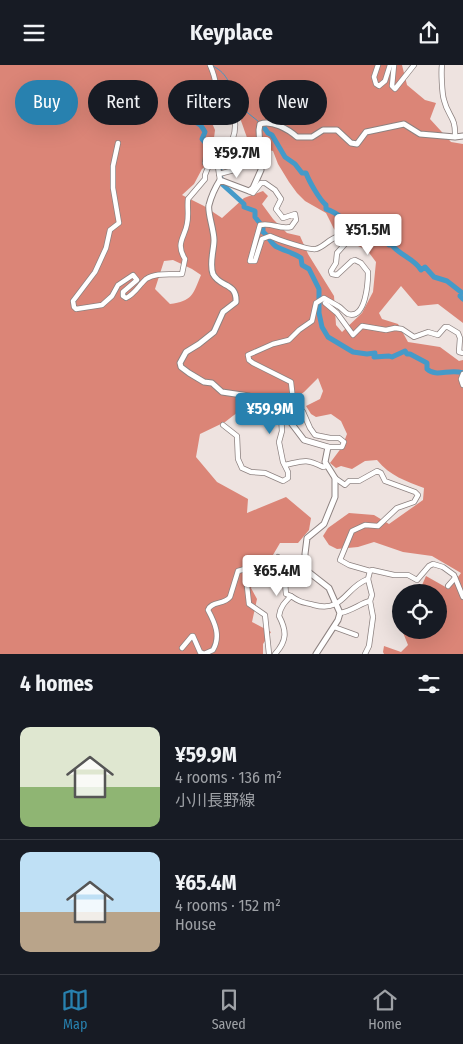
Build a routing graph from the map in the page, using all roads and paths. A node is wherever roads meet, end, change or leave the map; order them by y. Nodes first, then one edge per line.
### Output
1 (210, 65) edge
2 (378, 65) edge
3 (390, 65) edge
4 (394, 65) edge
5 (414, 65) edge
6 (442, 65) edge
7 (463, 136) edge
8 (455, 137) junction
9 (118, 143) dead end
10 (237, 165) dead end
11 (208, 167) junction
12 (219, 177) junction
13 (249, 191) junction
14 (322, 300) junction
15 (463, 353) edge
16 (463, 374) edge
17 (463, 385) edge
18 (268, 403) junction
19 (223, 425) dead end
20 (328, 447) junction
21 (285, 465) junction
22 (326, 466) junction
23 (336, 478) junction
24 (278, 557) dead end
25 (370, 571) junction
26 (455, 578) junction
27 (368, 579) junction
28 (448, 586) dead end
29 (291, 596) junction
30 (463, 597) edge
31 (370, 601) junction
32 (337, 604) junction
33 (340, 613) junction
34 (334, 627) junction
35 (356, 635) dead end
36 (182, 648) dead end
37 (269, 654) edge
38 (275, 654) edge
39 (316, 654) edge
40 (365, 654) edge

1 - 11 street
2 - 3 street
4 - 5 street
6 - 8 street
7 - 8 main road
8 - 13 main road
9 - 11 street
10 - 12 street
11 - 12 street
12 - 13 main road
12 - 18 main road
13 - 14 street
14 - 15 street
14 - 20 street
16 - 17 street
18 - 20 main road
18 - 21 street
19 - 21 street
20 - 22 main road
21 - 22 street
22 - 23 main road
23 - 25 street
23 - 32 main road
24 - 29 street
25 - 26 street
25 - 27 street
26 - 28 street
26 - 30 street
27 - 31 street
27 - 32 street
29 - 32 street
29 - 38 street
31 - 33 street
31 - 40 street
32 - 33 main road
33 - 34 main road
34 - 35 street
34 - 39 main road
36 - 37 street

